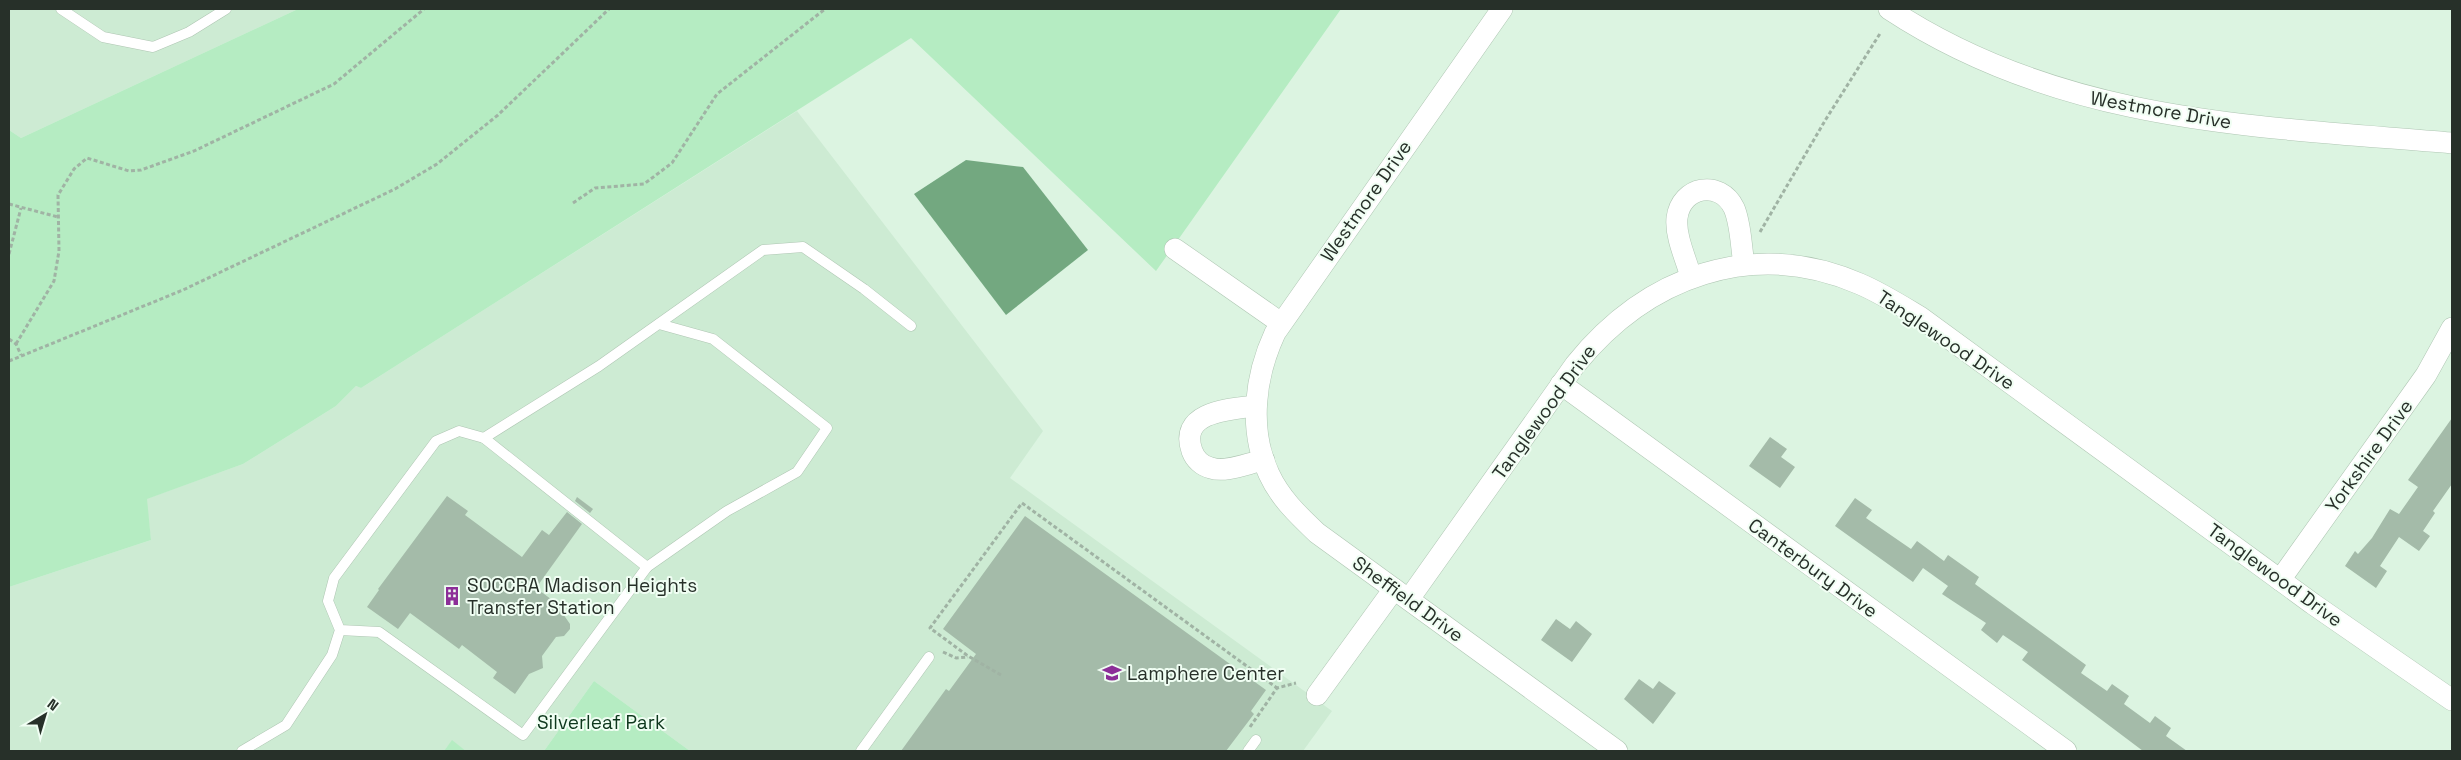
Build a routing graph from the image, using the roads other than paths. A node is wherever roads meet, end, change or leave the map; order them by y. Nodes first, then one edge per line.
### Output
1 (61, 9) edge
2 (226, 9) edge
3 (1502, 9) edge
4 (1889, 9) edge
5 (2452, 143) edge
6 (1175, 249) dead end
7 (1744, 264) junction
8 (1691, 277) junction
9 (1280, 323) junction
10 (659, 324) junction
11 (911, 326) dead end
12 (2452, 328) edge
13 (1561, 384) junction
14 (1256, 406) junction
15 (484, 438) junction
16 (1264, 460) junction
17 (647, 567) junction
18 (2280, 580) junction
19 (1401, 594) junction
20 (340, 630) junction
21 (929, 656) dead end
22 (1317, 695) dead end
23 (2452, 700) edge
24 (1256, 740) dead end
25 (242, 751) edge
26 (861, 751) edge
27 (1248, 751) edge
28 (1617, 751) edge
29 (2066, 751) edge

1 - 2 lane
3 - 9 street, Westmore Drive
4 - 5 street, Westmore Drive
6 - 9 street
7 - 8 street, Tanglewood Drive
7 - 8 street
7 - 18 street, Tanglewood Drive
8 - 13 street, Tanglewood Drive
9 - 14 street, Westmore Drive
10 - 11 lane
10 - 15 lane
10 - 17 lane
12 - 18 street, Yorkshire Drive
13 - 19 street, Tanglewood Drive
13 - 29 street, Canterbury Drive
14 - 16 street, Sheffield Drive
14 - 16 street
15 - 17 lane
15 - 20 lane
16 - 19 street, Sheffield Drive
17 - 20 lane
18 - 23 street, Tanglewood Drive
19 - 22 street, Tanglewood Drive
19 - 28 street, Sheffield Drive
20 - 25 lane
21 - 26 lane
24 - 27 lane

